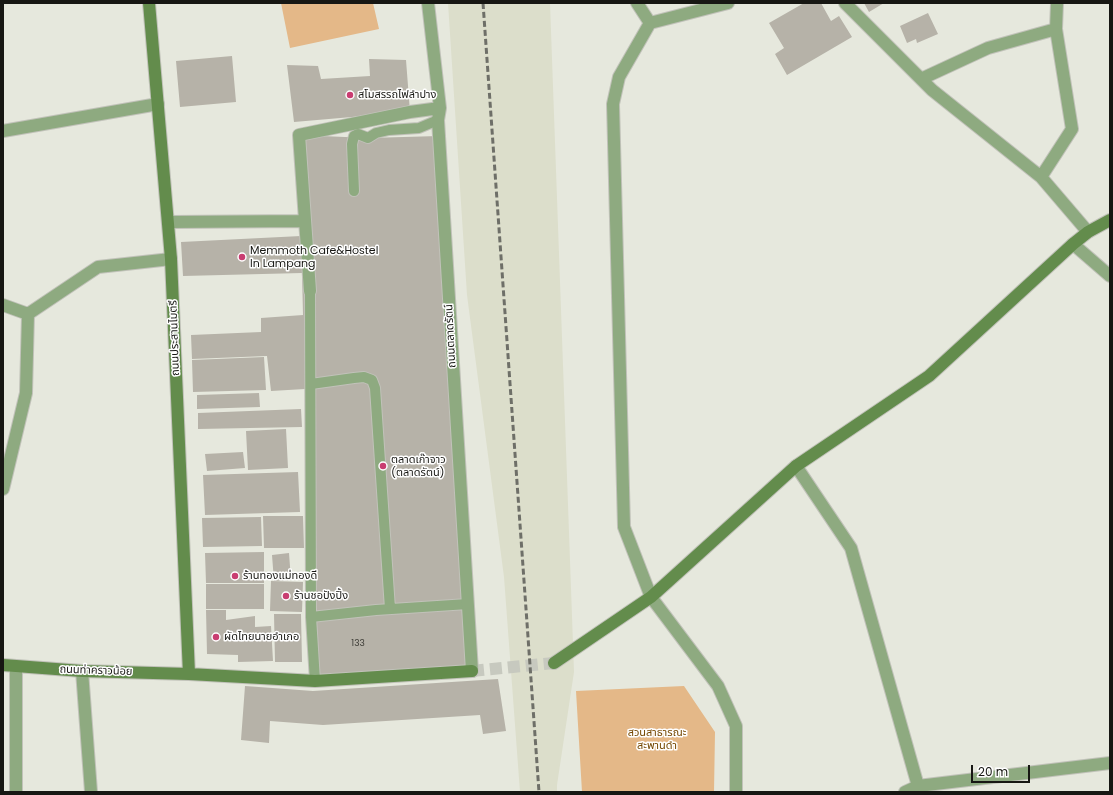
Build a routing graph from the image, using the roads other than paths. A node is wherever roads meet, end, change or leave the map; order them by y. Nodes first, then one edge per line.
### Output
1 (149, 3) edge
2 (428, 3) edge
3 (637, 3) edge
4 (728, 3) edge
5 (844, 3) edge
6 (1057, 3) edge
7 (650, 23) junction
8 (1056, 29) junction
9 (921, 79) junction
10 (158, 104) junction
11 (439, 114) junction
12 (3, 131) edge
13 (1041, 177) junction
14 (354, 191) dead end
15 (1110, 220) edge
16 (304, 221) junction
17 (169, 222) junction
18 (1088, 232) junction
19 (1073, 244) junction
20 (171, 259) junction
21 (1110, 276) edge
22 (310, 291) joint
23 (3, 305) edge
24 (28, 314) junction
25 (311, 384) junction
26 (796, 466) junction
27 (3, 489) edge
28 (651, 597) junction
29 (468, 604) junction
30 (390, 609) junction
31 (311, 617) junction
32 (554, 663) tunnel mouth
33 (3, 666) edge
34 (16, 667) junction
35 (472, 670) joint
36 (82, 671) junction
37 (189, 674) junction
38 (315, 681) junction
39 (1110, 763) edge
40 (918, 786) junction
41 (16, 792) edge
42 (91, 792) edge
43 (736, 792) edge
44 (905, 792) edge

1 - 10 street, ถนนประสานไมตรี
2 - 11 street, ถนนตลาดรัตน์
3 - 7 street
4 - 7 street
5 - 9 street
6 - 8 street
7 - 28 street
8 - 9 street
8 - 13 street
9 - 13 street
10 - 12 street
10 - 17 street, ถนนประสานไมตรี
11 - 14 lane
11 - 16 street
11 - 29 street, ถนนตลาดรัตน์
13 - 18 street
15 - 18 street
16 - 17 street
16 - 22 street
17 - 20 street, ถนนประสานไมตรี
18 - 19 street
19 - 21 street
19 - 26 street
20 - 24 street
20 - 37 street, ถนนประสานไมตรี
22 - 25 lane
23 - 24 street
24 - 27 street
25 - 30 lane
25 - 31 lane
26 - 28 street
26 - 40 street
28 - 32 street
28 - 43 street
29 - 30 lane
29 - 35 street, ถนนตลาดรัตน์
30 - 31 lane
31 - 38 lane
33 - 34 street, ถนนท่าคราวน้อย
34 - 36 street, ถนนท่าคราวน้อย
34 - 41 street
35 - 38 street, ถนนท่าคราวน้อย
36 - 37 street, ถนนท่าคราวน้อย
36 - 42 street
37 - 38 street, ถนนท่าคราวน้อย
39 - 40 street
40 - 44 street

